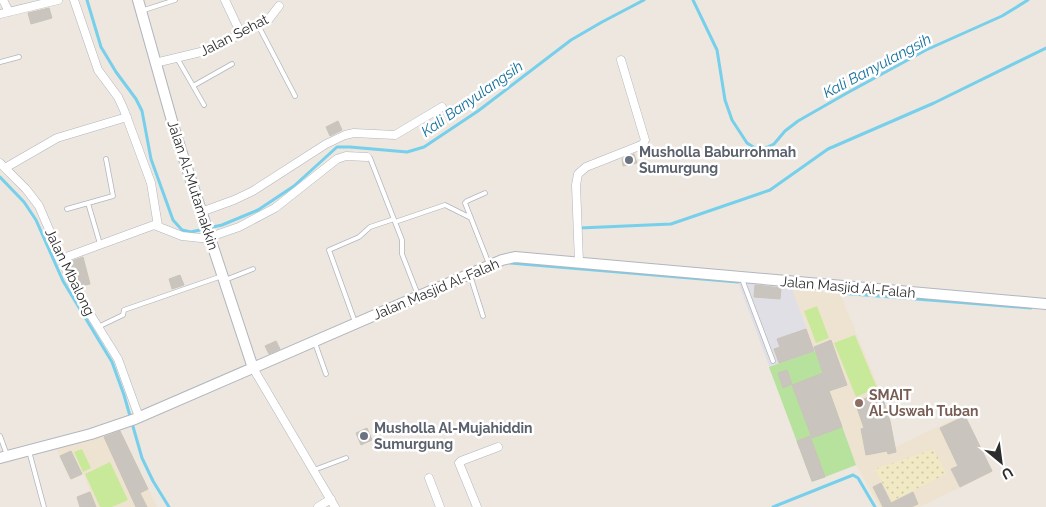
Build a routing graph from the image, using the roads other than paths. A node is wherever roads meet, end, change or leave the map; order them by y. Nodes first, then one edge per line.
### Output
1 (3, 0) edge
2 (58, 0) edge
3 (74, 0) edge
4 (138, 0) edge
5 (175, 0) edge
6 (225, 0) edge
7 (279, 6) dead end
8 (141, 11) junction
9 (9, 12) junction
10 (0, 14) edge
11 (258, 25) junction
12 (241, 34) junction
13 (19, 57) dead end
14 (177, 58) junction
15 (621, 60) dead end
16 (0, 62) edge
17 (155, 63) junction
18 (232, 64) dead end
19 (193, 86) junction
20 (295, 96) dead end
21 (204, 106) dead end
22 (442, 107) dead end
23 (127, 117) junction
24 (367, 157) joint
25 (106, 159) dead end
26 (2, 165) edge
27 (485, 193) dead end
28 (88, 203) junction
29 (67, 209) dead end
30 (202, 213) junction
31 (471, 218) junction
32 (395, 220) junction
33 (158, 226) junction
34 (210, 236) junction
35 (100, 245) junction
36 (60, 259) junction
37 (579, 262) junction
38 (490, 266) junction
39 (253, 269) dead end
40 (470, 274) junction
41 (223, 278) junction
42 (741, 278) junction
43 (418, 297) junction
44 (1046, 304) edge
45 (483, 316) dead end
46 (356, 324) junction
47 (98, 327) junction
48 (314, 342) junction
49 (773, 361) dead end
50 (253, 368) junction
51 (326, 374) dead end
52 (137, 418) junction
53 (0, 436) edge
54 (498, 446) dead end
55 (28, 451) junction
56 (4, 457) edge
57 (346, 458) dead end
58 (314, 470) junction
59 (429, 478) dead end
60 (330, 499) junction
61 (44, 507) edge
62 (318, 507) edge
63 (335, 507) edge
64 (440, 507) edge
65 (477, 507) edge

1 - 9 street
2 - 9 street
3 - 23 street
4 - 8 street, Jalan Al-Mutamakkin
5 - 8 lane
6 - 12 street
7 - 11 street, Jalan Sehat
8 - 17 street, Jalan Al-Mutamakkin
9 - 10 street
11 - 12 street, Jalan Sehat
11 - 20 lane
12 - 14 street, Jalan Sehat
13 - 16 lane
14 - 17 street, Jalan Sehat
14 - 19 lane
15 - 37 street
17 - 30 street, Jalan Al-Mutamakkin
18 - 19 lane
19 - 21 lane
22 - 30 street
23 - 26 street
23 - 33 street
24 - 32 lane
24 - 34 street
25 - 28 lane
26 - 36 street, Jalan Mbalong
27 - 31 lane
28 - 29 lane
28 - 35 lane
30 - 34 street, Jalan Al-Mutamakkin
31 - 32 lane
31 - 38 lane
32 - 43 lane
32 - 46 lane
33 - 34 street
33 - 35 street
34 - 41 street, Jalan Al-Mutamakkin
35 - 36 street
36 - 47 street, Jalan Mbalong
37 - 38 street, Jalan Masjid Al-Falah
37 - 42 street, Jalan Masjid Al-Falah
38 - 40 street, Jalan Masjid Al-Falah
39 - 41 lane
40 - 43 street, Jalan Masjid Al-Falah
40 - 45 lane
41 - 47 lane
41 - 50 street, Jalan Al-Mutamakkin
42 - 44 street, Jalan Masjid Al-Falah
42 - 49 lane
43 - 46 street, Jalan Masjid Al-Falah
46 - 48 street, Jalan Masjid Al-Falah
47 - 52 street, Jalan Mbalong
48 - 50 street, Jalan Masjid Al-Falah
48 - 51 lane
50 - 52 street, Jalan Masjid Al-Falah
50 - 58 street
52 - 55 street, Jalan Masjid Al-Falah
53 - 56 lane
54 - 65 street
55 - 56 street, Jalan Masjid Al-Falah
55 - 61 lane
57 - 58 lane
58 - 60 street
59 - 64 street
60 - 62 street
60 - 63 street

